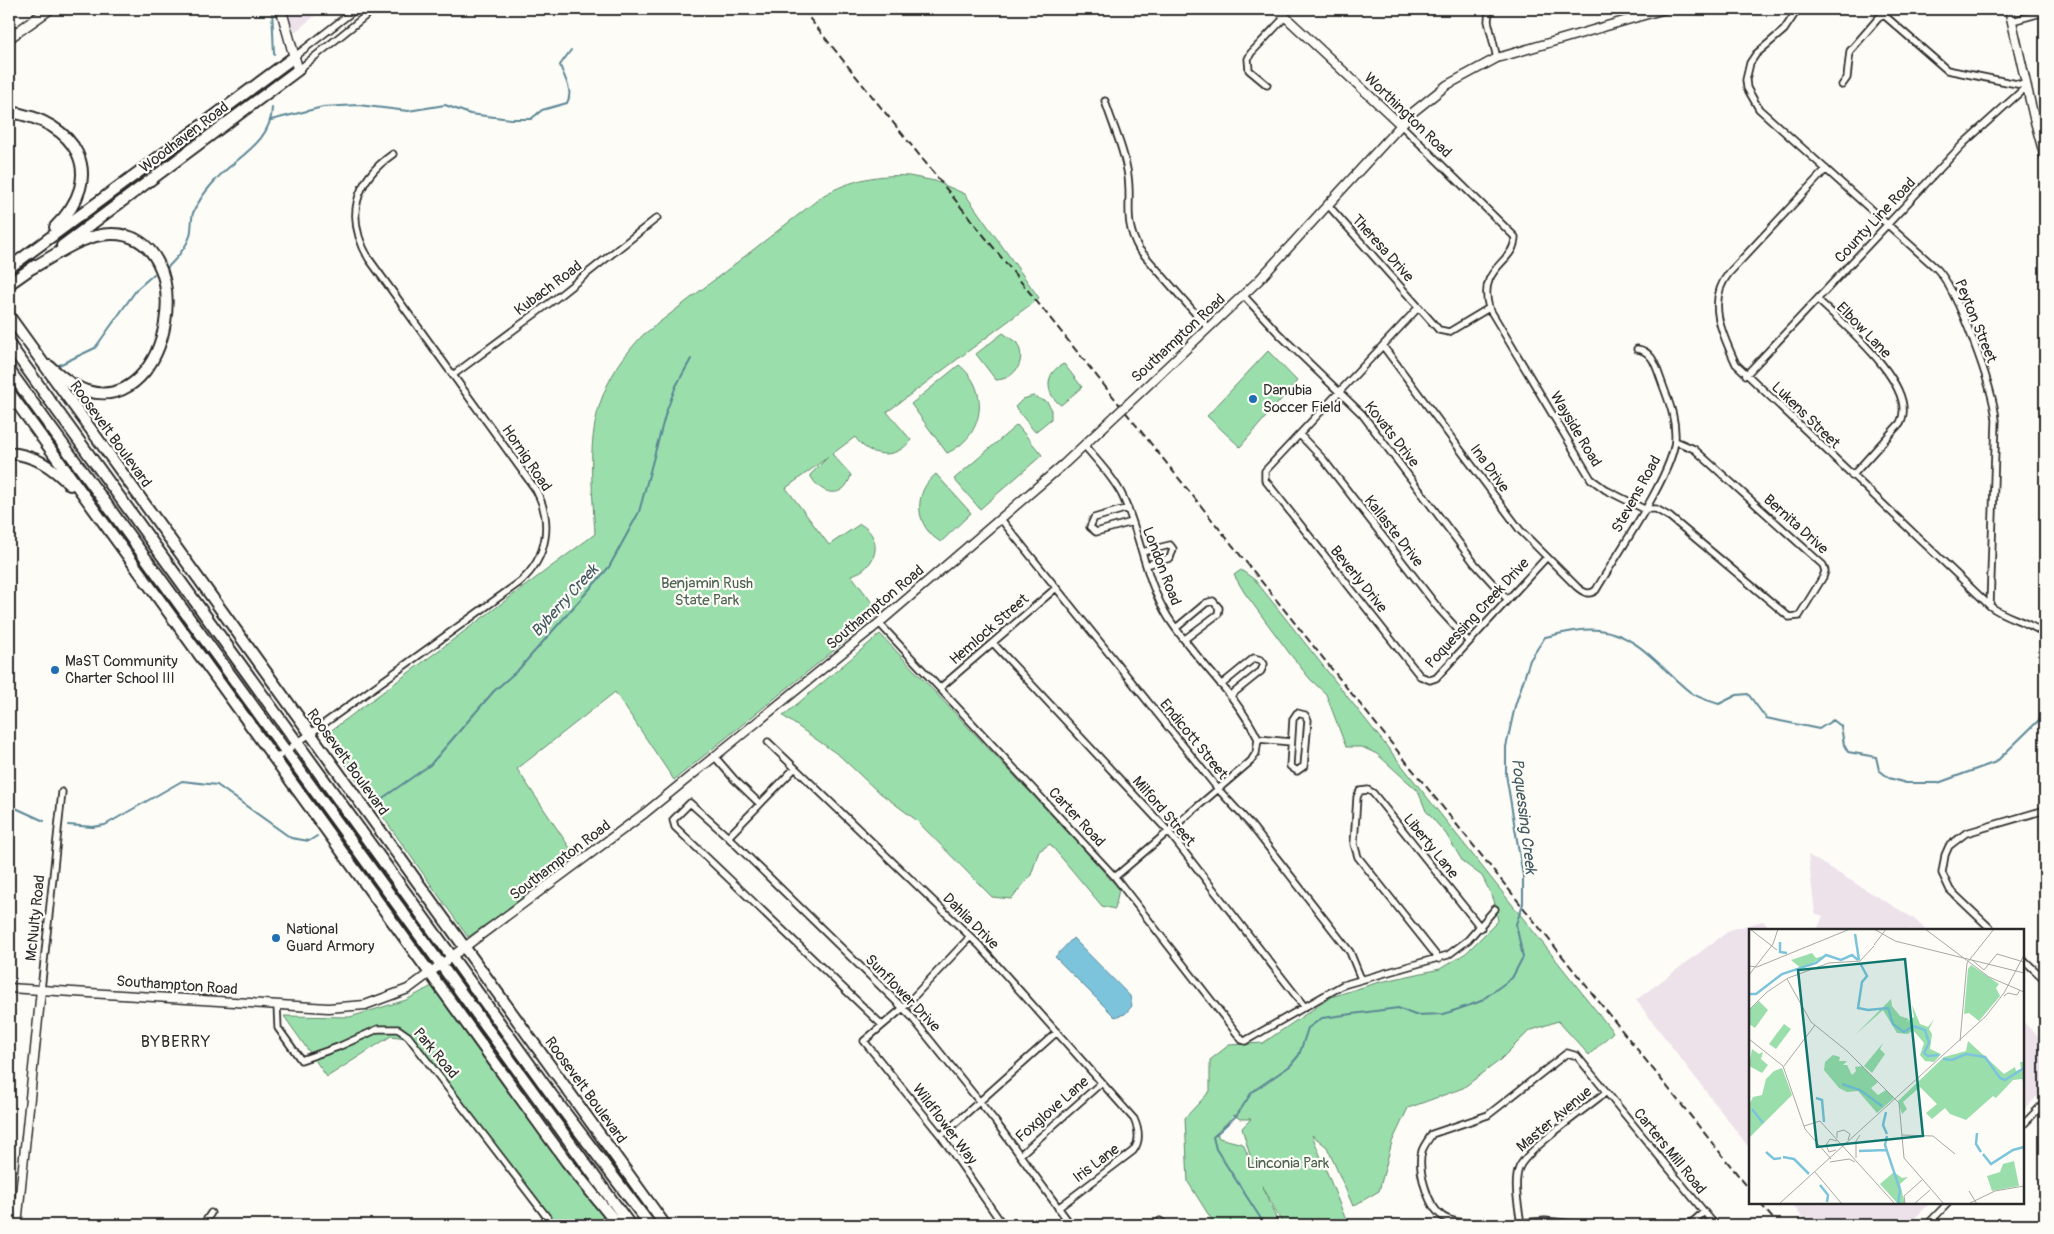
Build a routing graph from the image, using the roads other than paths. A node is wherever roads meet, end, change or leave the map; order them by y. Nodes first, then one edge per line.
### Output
1 (50, 9) edge
2 (281, 9) edge
3 (356, 9) edge
4 (374, 9) edge
5 (1277, 9) edge
6 (1489, 9) edge
7 (1665, 9) edge
8 (1798, 9) edge
9 (1877, 9) edge
10 (2009, 9) edge
11 (2045, 12) edge
12 (1882, 14) junction
13 (1285, 16) junction
14 (2012, 21) junction
15 (9, 38) edge
16 (294, 57) junction
17 (1497, 58) junction
18 (298, 70) junction
19 (1266, 85) dead end
20 (1842, 85) dead end
21 (2027, 86) junction
22 (1105, 101) dead end
23 (9, 112) edge
24 (1401, 125) junction
25 (393, 154) dead end
26 (2045, 158) edge
27 (1826, 169) junction
28 (1328, 205) junction
29 (657, 218) dead end
30 (1887, 225) junction
31 (39, 245) junction
32 (9, 268) edge
33 (32, 268) junction
34 (9, 284) edge
35 (1244, 296) junction
36 (1818, 300) junction
37 (1418, 308) junction
38 (1489, 308) junction
39 (9, 316) edge
40 (1208, 328) junction
41 (9, 344) edge
42 (1383, 346) junction
43 (1637, 349) dead end
44 (39, 358) junction
45 (9, 370) edge
46 (453, 375) junction
47 (1746, 375) junction
48 (20, 385) junction
49 (1339, 391) junction
50 (9, 392) edge
51 (1300, 435) junction
52 (42, 438) junction
53 (1675, 441) junction
54 (1084, 445) junction
55 (9, 453) edge
56 (1852, 476) junction
57 (91, 505) junction
58 (1128, 508) junction
59 (1644, 509) junction
60 (1000, 518) junction
61 (1132, 522) junction
62 (1142, 552) junction
63 (1546, 558) junction
64 (1146, 565) junction
65 (1056, 588) junction
66 (1589, 593) joint
67 (1767, 599) joint
68 (1507, 600) junction
69 (1990, 606) junction
70 (879, 623) junction
71 (1176, 628) junction
72 (2045, 634) edge
73 (1184, 639) junction
74 (993, 642) junction
75 (1469, 642) junction
76 (1423, 678) joint
77 (1221, 685) junction
78 (940, 688) junction
79 (1230, 696) junction
80 (310, 734) junction
81 (1258, 740) junction
82 (768, 742) dead end
83 (1291, 742) junction
84 (297, 743) junction
85 (285, 752) junction
86 (715, 757) junction
87 (275, 759) junction
88 (794, 769) junction
89 (336, 770) junction
90 (1218, 789) junction
91 (62, 792) dead end
92 (759, 803) junction
93 (308, 805) junction
94 (2045, 810) edge
95 (1168, 831) junction
96 (364, 835) junction
97 (728, 837) junction
98 (352, 844) junction
99 (1115, 877) junction
100 (1495, 909) dead end
101 (1481, 928) junction
102 (1991, 929) edge
103 (970, 937) junction
104 (465, 949) junction
105 (453, 958) junction
106 (1439, 959) junction
107 (2024, 960) edge
108 (441, 967) junction
109 (430, 974) junction
110 (1361, 978) junction
111 (2045, 980) edge
112 (9, 988) edge
113 (41, 990) junction
114 (277, 1005) junction
115 (1304, 1006) junction
116 (903, 1008) junction
117 (882, 1025) junction
118 (1057, 1032) junction
119 (1102, 1083) junction
120 (1606, 1092) junction
121 (980, 1102) junction
122 (2045, 1102) edge
123 (2024, 1124) edge
124 (1139, 1133) joint
125 (941, 1136) junction
126 (1020, 1155) junction
127 (1947, 1204) edge
128 (1058, 1208) junction
129 (1704, 1212) junction
130 (211, 1213) dead end
131 (1521, 1224) edge
132 (17, 1225) edge
133 (203, 1225) edge
134 (553, 1225) edge
135 (618, 1225) edge
136 (630, 1225) edge
137 (650, 1225) edge
138 (665, 1225) edge
139 (1003, 1225) edge
140 (1070, 1225) edge
141 (1484, 1225) edge
142 (1499, 1225) edge
143 (1585, 1225) edge
144 (1689, 1225) edge
145 (1715, 1225) edge
146 (1927, 1225) edge

1 - 15 main road
2 - 16 main road
3 - 16 street, Woodhaven Road
4 - 18 street, Woodhaven Road
5 - 13 street, Worthington Road
6 - 17 street
7 - 17 street, Southampton Road
8 - 27 street, Peyton Street
9 - 12 street
10 - 14 street
11 - 14 street
12 - 20 street
12 - 21 street
13 - 19 street
13 - 24 street, Worthington Road
14 - 21 street
16 - 18 main road
16 - 31 highway, Woodhaven Road
17 - 24 street, Southampton Road
18 - 33 highway, Woodhaven Road
21 - 26 street
21 - 30 street, County Line Road
22 - 40 street
23 - 31 highway
24 - 28 street, Southampton Road
24 - 38 street, Worthington Road
25 - 46 street, Hornig Road
27 - 30 street, Peyton Street
27 - 47 street, Lukens Street
28 - 35 street, Southampton Road
28 - 37 street, Theresa Drive
29 - 46 street, Kubach Road
30 - 36 street, County Line Road
30 - 69 street, Peyton Street
31 - 32 highway, Woodhaven Road
33 - 34 highway, Woodhaven Road
33 - 44 highway
35 - 40 street, Southampton Road
35 - 49 street, Kovats Drive
36 - 47 street, County Line Road
36 - 56 street, Elbow Lane
37 - 38 street, Theresa Drive
37 - 42 street, Beverly Drive
38 - 59 street, Wayside Road
39 - 44 highway, Roosevelt Boulevard
40 - 54 street, Southampton Road, bridge
41 - 84 highway, Roosevelt Boulevard
42 - 49 street, Beverly Drive
42 - 63 street, Ina Drive
43 - 53 street, Stevens Road
44 - 80 highway, Roosevelt Boulevard
45 - 48 highway
46 - 80 street, Hornig Road
47 - 56 street, Lukens Street
48 - 52 highway
48 - 85 highway
49 - 51 street, Beverly Drive
49 - 68 street, Kovats Drive
50 - 52 highway
51 - 75 street, Kallaste Drive
51 - 76 street, Beverly Drive
52 - 57 highway
53 - 59 street, Stevens Road
53 - 67 street, Bernita Drive
54 - 58 street, London Road
54 - 60 street, Southampton Road
55 - 57 highway
56 - 69 street, Lukens Street
57 - 87 highway
58 - 61 street, London Road
58 - 61 street
59 - 66 street, Stevens Road
59 - 67 street, Wayside Road
60 - 65 street, Endicott Street
60 - 70 street, Southampton Road
61 - 62 street, London Road
62 - 64 street, London Road
62 - 64 street
63 - 66 street, Ina Drive
63 - 68 street, Poquessing Creek Drive
64 - 71 street, London Road
65 - 74 street, Hemlock Street
65 - 90 street, Endicott Street
68 - 75 street, Poquessing Creek Drive
69 - 72 street, Lukens Street
70 - 78 street, Carter Road
70 - 86 street, Southampton Road
71 - 73 street, London Road
71 - 73 street
73 - 77 street, London Road
74 - 78 street, Hemlock Street
74 - 95 street, Milford Street
75 - 76 street, Poquessing Creek Drive
77 - 79 street, London Road
77 - 79 street
78 - 99 street, Carter Road
79 - 81 street, London Road
80 - 84 street, Hornig Road
80 - 89 highway, Roosevelt Boulevard
81 - 83 street
81 - 90 street
82 - 88 street, Dahlia Drive
83 - 83 street
84 - 85 street, Hornig Road
84 - 96 highway, Roosevelt Boulevard
85 - 87 street, Hornig Road
85 - 98 highway
86 - 92 street
86 - 104 street, Southampton Road
87 - 93 highway
88 - 92 street
88 - 103 street, Dahlia Drive
89 - 96 highway
89 - 104 highway, Roosevelt Boulevard
90 - 95 street
90 - 110 street, Endicott Street
91 - 113 street, McNulty Road
92 - 97 street
93 - 98 highway
93 - 109 highway
94 - 102 street
95 - 99 street
95 - 115 street, Milford Street
96 - 105 highway, Roosevelt Boulevard
97 - 116 street, Sunflower Drive
97 - 117 street, Sunflower Drive
98 - 108 highway
99 - 115 street, Carter Road
100 - 101 street
101 - 106 street
101 - 106 street, Liberty Lane
103 - 116 street
103 - 118 street, Dahlia Drive
104 - 105 street, Southampton Road
104 - 138 highway, Roosevelt Boulevard
105 - 108 street, Southampton Road
105 - 137 highway, Roosevelt Boulevard
106 - 110 street
107 - 111 street
108 - 109 street, Southampton Road
108 - 136 highway
109 - 114 street, Southampton Road
109 - 135 highway
110 - 115 street
112 - 113 street, Southampton Road
113 - 114 street, Southampton Road
113 - 132 street, McNulty Road
114 - 134 street, Park Road
116 - 117 street
116 - 121 street, Sunflower Drive
117 - 125 street, Wildflower Way
118 - 119 street, Dahlia Drive
118 - 121 street
119 - 124 street, Dahlia Drive
119 - 126 street, Foxglove Lane
120 - 129 street, Carters Mill Road
120 - 131 street, Master Avenue
120 - 141 street, Carters Mill Road
121 - 125 street
121 - 126 street, Sunflower Drive
122 - 123 street
124 - 128 street, Iris Lane
125 - 139 street, Wildflower Way
126 - 128 street, Sunflower Drive
127 - 146 street
128 - 140 street, Sunflower Drive
129 - 144 street
129 - 145 street, Carters Mill Road
130 - 133 street
131 - 142 street
131 - 143 street

